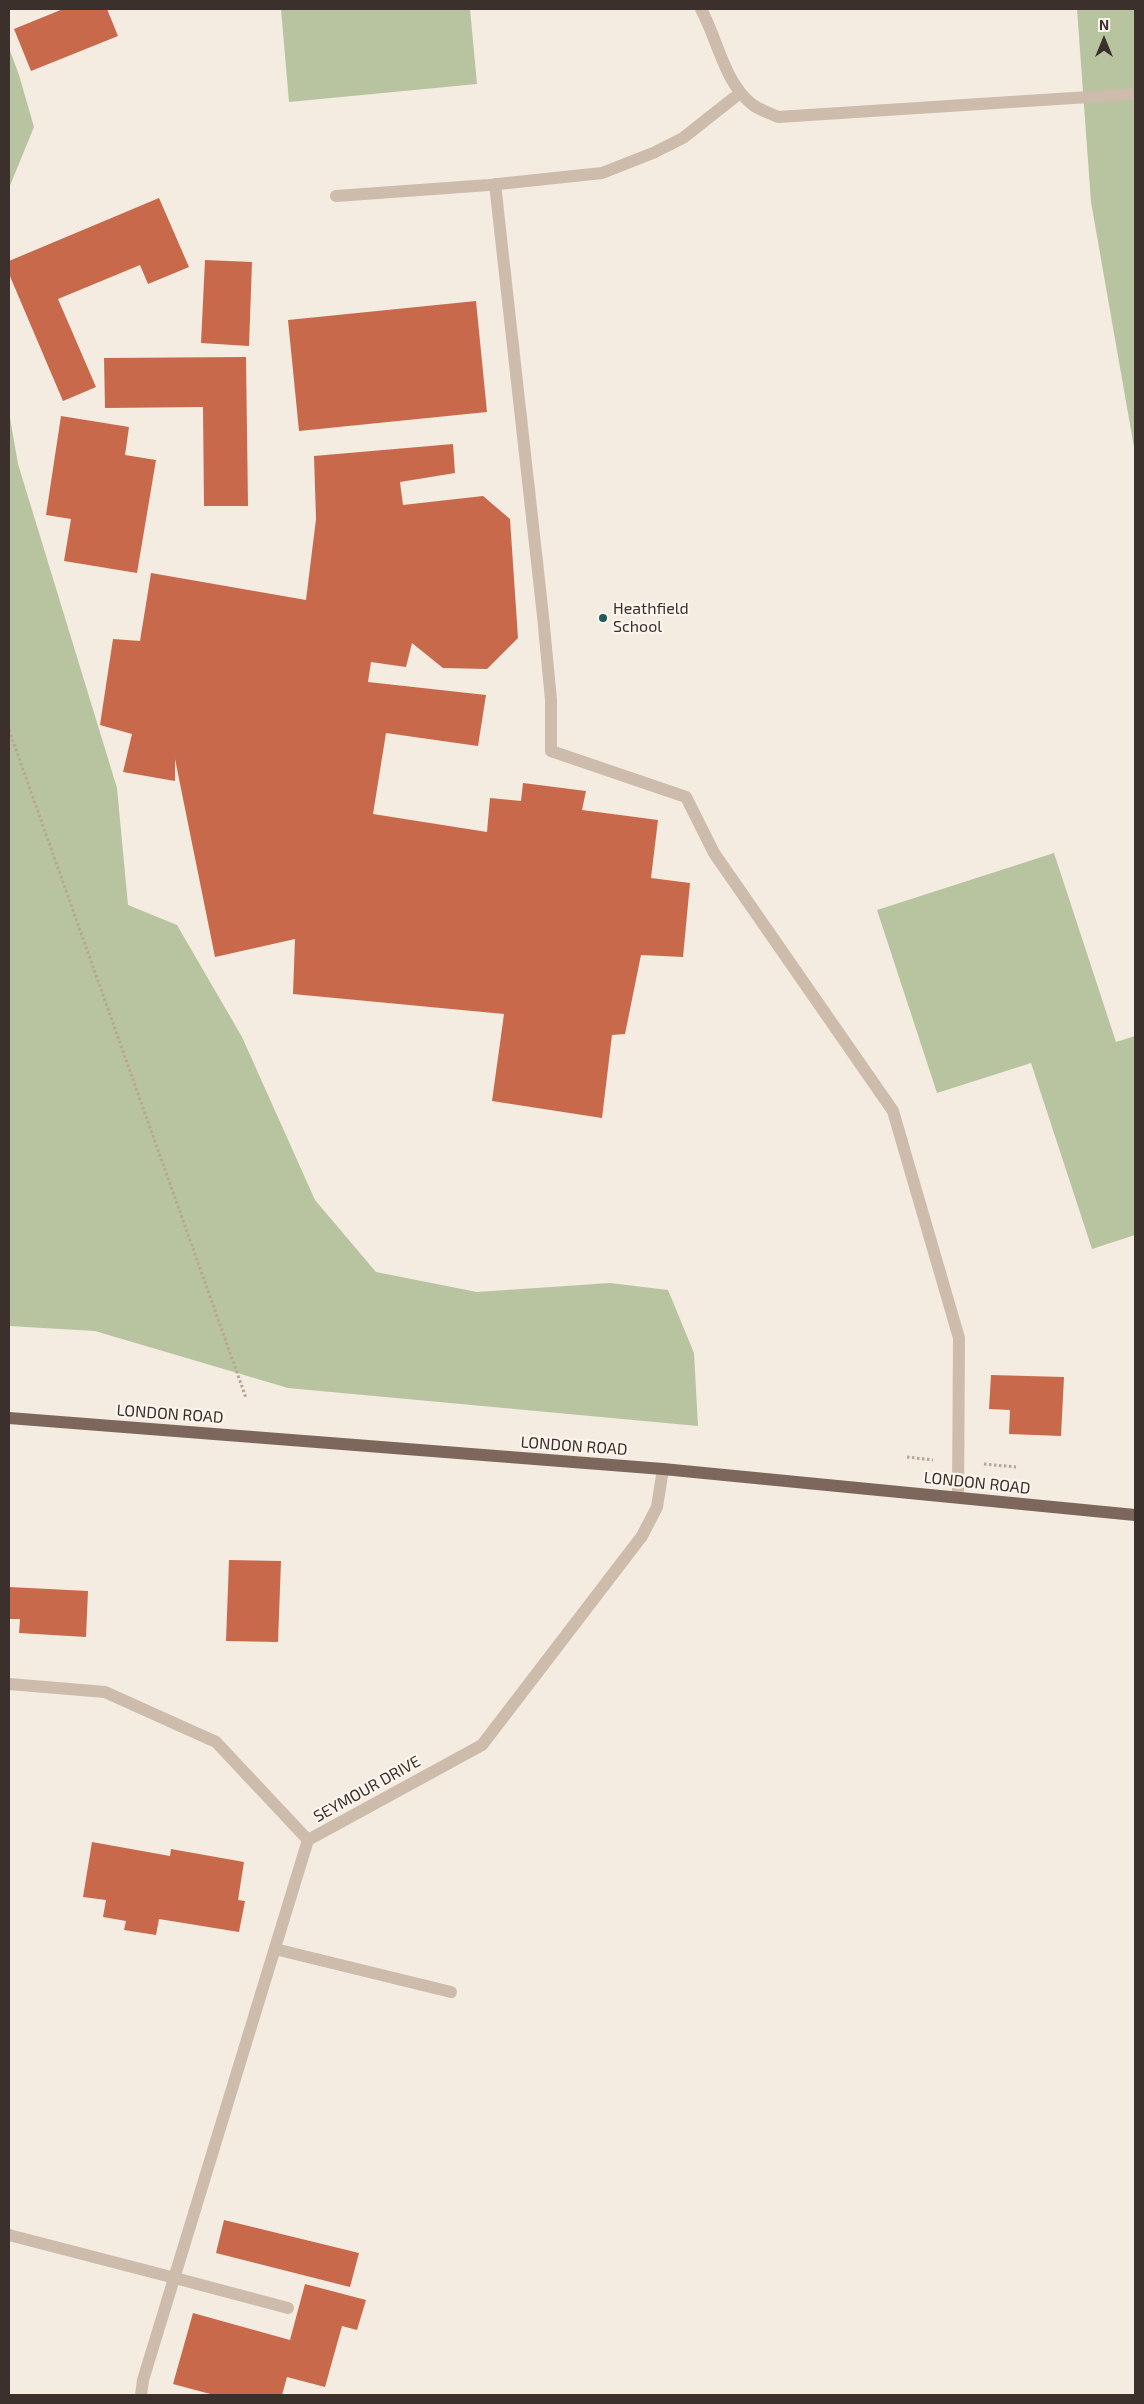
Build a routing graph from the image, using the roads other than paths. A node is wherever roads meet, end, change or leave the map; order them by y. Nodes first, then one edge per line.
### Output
1 (701, 9) edge
2 (740, 93) junction
3 (1135, 94) edge
4 (495, 184) junction
5 (336, 196) dead end
6 (9, 1418) edge
7 (663, 1469) junction
8 (958, 1497) junction
9 (1135, 1515) edge
10 (9, 1684) edge
11 (308, 1840) junction
12 (275, 1949) junction
13 (451, 1992) dead end
14 (9, 2235) edge
15 (175, 2278) junction
16 (288, 2308) dead end
17 (141, 2395) edge

1 - 2 street
2 - 3 street
2 - 4 street
4 - 5 street
4 - 8 street
6 - 7 main road, LONDON ROAD
7 - 8 main road, LONDON ROAD
7 - 11 street, SEYMOUR DRIVE
8 - 9 main road, LONDON ROAD
10 - 11 street
11 - 12 street, SEYMOUR DRIVE
12 - 13 street
12 - 15 street, SEYMOUR DRIVE
14 - 15 street
15 - 16 street
15 - 17 street, SEYMOUR DRIVE

